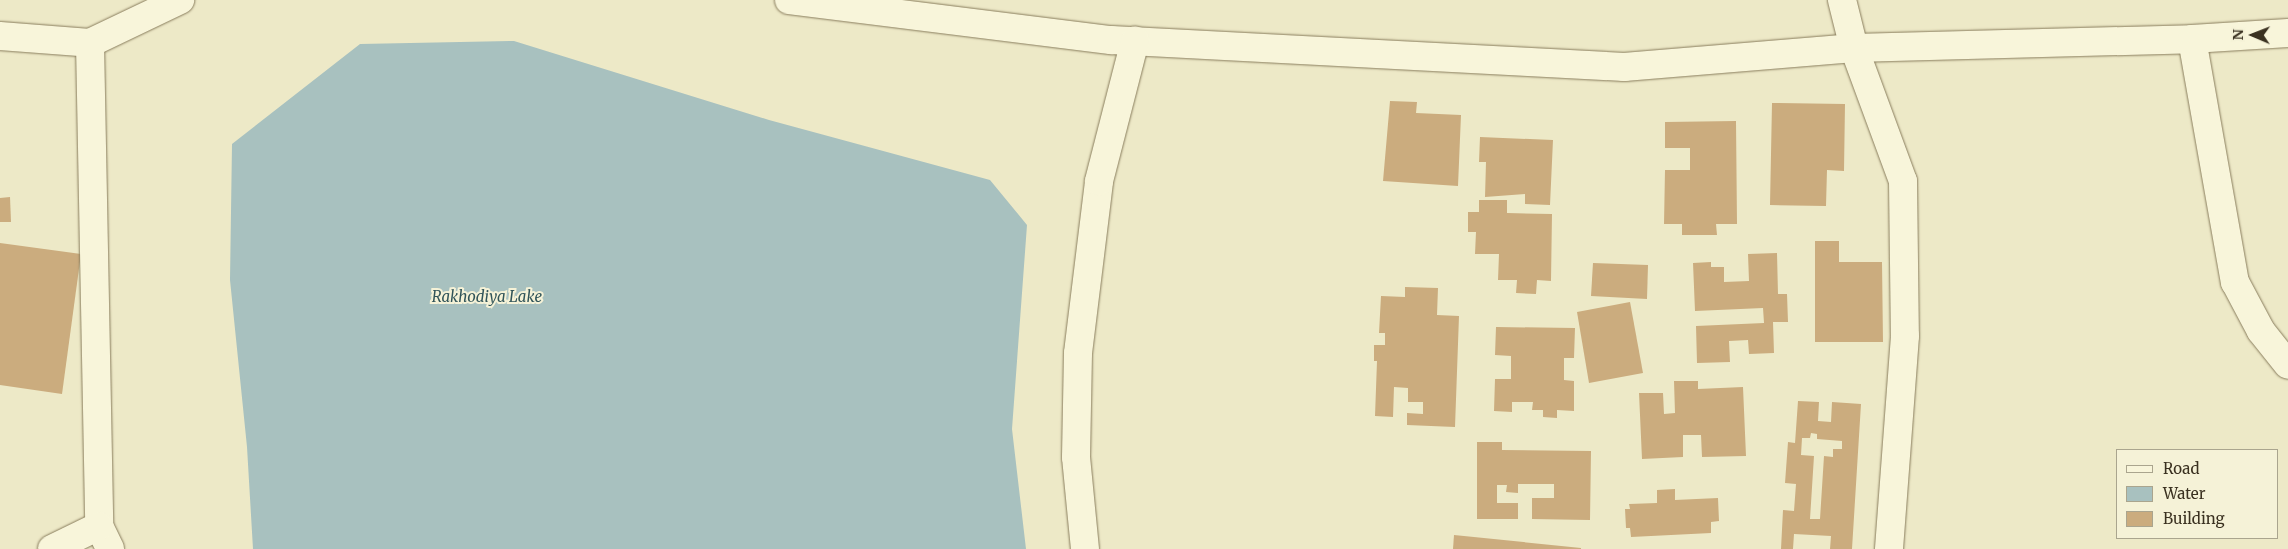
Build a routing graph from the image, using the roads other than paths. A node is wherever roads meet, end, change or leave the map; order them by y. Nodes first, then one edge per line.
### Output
1 (180, 0) edge
2 (789, 0) edge
3 (1842, 0) edge
4 (2288, 33) edge
5 (0, 36) edge
6 (2192, 39) junction
7 (1135, 41) junction
8 (90, 43) junction
9 (1854, 48) junction
10 (2261, 331) junction
11 (2288, 332) edge
12 (2288, 365) edge
13 (105, 538) edge
14 (52, 549) edge
15 (1085, 549) edge
16 (1889, 549) edge

1 - 8 street
2 - 7 street
3 - 9 street
4 - 6 street
5 - 8 street
6 - 9 street
6 - 10 street
7 - 9 street
7 - 15 street
8 - 13 street
9 - 16 street
10 - 11 street
10 - 12 street
13 - 14 street

